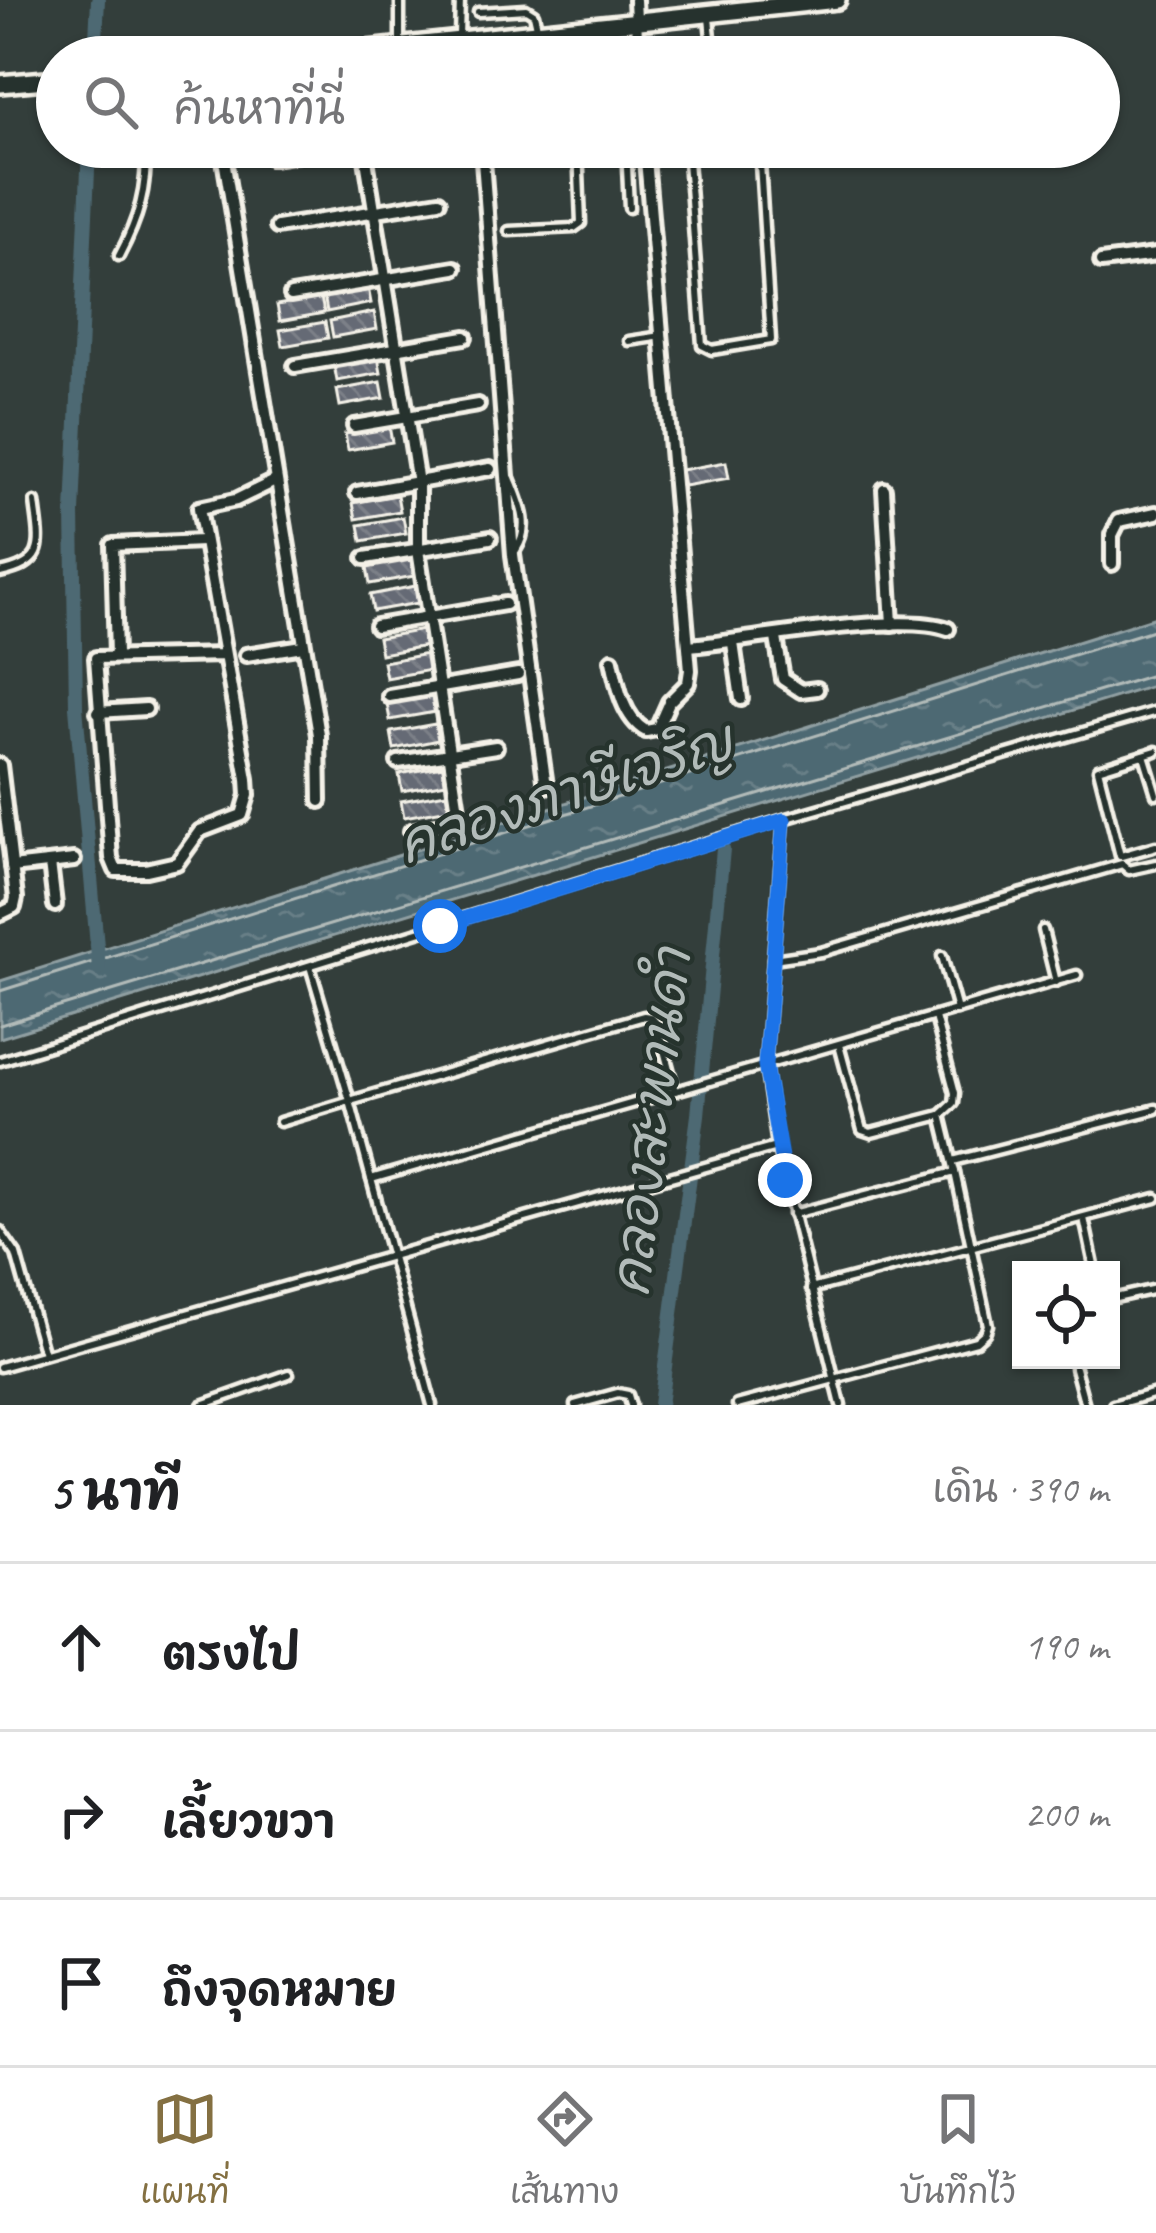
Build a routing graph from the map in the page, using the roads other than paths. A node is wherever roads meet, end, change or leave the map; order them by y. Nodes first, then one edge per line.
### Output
1 (400, 0) edge
2 (460, 0) edge
3 (635, 0) edge
4 (837, 0) edge
5 (478, 13) dead end
6 (709, 14) junction
7 (634, 20) junction
8 (570, 27) junction
9 (537, 31) junction
10 (400, 36) edge
11 (466, 36) edge
12 (493, 36) edge
13 (571, 36) edge
14 (636, 36) edge
15 (711, 36) edge
16 (36, 81) edge
17 (0, 84) edge
18 (146, 168) edge
19 (225, 168) edge
20 (368, 168) edge
21 (483, 168) edge
22 (579, 168) edge
23 (627, 168) edge
24 (647, 168) edge
25 (689, 168) edge
26 (760, 168) edge
27 (439, 201) dead end
28 (628, 208) dead end
29 (375, 212) junction
30 (277, 227) dead end
31 (508, 231) dead end
32 (1156, 255) edge
33 (119, 256) dead end
34 (1101, 262) dead end
35 (455, 268) dead end
36 (386, 280) junction
37 (291, 296) dead end
38 (662, 336) junction
39 (465, 337) dead end
40 (628, 341) dead end
41 (396, 347) junction
42 (295, 365) dead end
43 (478, 405) dead end
44 (407, 416) junction
45 (354, 425) dead end
46 (490, 469) dead end
47 (275, 481) junction
48 (418, 483) junction
49 (884, 489) dead end
50 (357, 493) dead end
51 (35, 502) dead end
52 (1156, 513) edge
53 (490, 538) dead end
54 (202, 541) junction
55 (418, 550) junction
56 (365, 558) dead end
57 (1112, 564) dead end
58 (0, 573) edge
59 (505, 604) dead end
60 (428, 618) junction
61 (892, 624) junction
62 (376, 626) dead end
63 (947, 629) dead end
64 (776, 638) junction
65 (733, 643) junction
66 (303, 646) junction
67 (688, 646) junction
68 (116, 655) junction
69 (246, 655) dead end
70 (224, 656) junction
71 (613, 660) dead end
72 (518, 674) dead end
73 (439, 686) junction
74 (817, 689) dead end
75 (388, 696) dead end
76 (741, 699) dead end
77 (146, 709) dead end
78 (1156, 711) edge
79 (98, 712) junction
80 (496, 747) dead end
81 (1156, 751) edge
82 (450, 754) junction
83 (1144, 754) junction
84 (398, 762) dead end
85 (0, 765) edge
86 (546, 786) dead end
87 (1156, 794) edge
88 (320, 801) dead end
89 (784, 820) junction
90 (411, 831) dead end
91 (1156, 846) edge
92 (74, 860) dead end
93 (1121, 860) junction
94 (50, 863) junction
95 (1156, 864) edge
96 (11, 867) junction
97 (55, 905) dead end
98 (0, 914) edge
99 (1043, 930) dead end
100 (942, 956) dead end
101 (773, 959) junction
102 (310, 966) junction
103 (1077, 975) dead end
104 (1056, 982) junction
105 (957, 1010) junction
106 (935, 1018) junction
107 (839, 1045) junction
108 (0, 1060) edge
109 (765, 1065) junction
110 (675, 1091) junction
111 (350, 1101) junction
112 (1156, 1109) edge
113 (941, 1114) junction
114 (280, 1122) dead end
115 (777, 1147) junction
116 (953, 1161) junction
117 (955, 1172) junction
118 (371, 1179) junction
119 (1156, 1198) edge
120 (793, 1214) junction
121 (1084, 1218) junction
122 (0, 1231) edge
123 (973, 1246) junction
124 (391, 1256) junction
125 (1092, 1261) edge
126 (811, 1289) junction
127 (1156, 1289) edge
128 (1120, 1297) edge
129 (44, 1354) junction
130 (0, 1367) edge
131 (1075, 1369) edge
132 (289, 1374) dead end
133 (834, 1378) junction
134 (1156, 1393) edge
135 (202, 1405) edge
136 (432, 1405) edge
137 (575, 1405) edge
138 (631, 1405) edge
139 (737, 1405) edge
140 (841, 1405) edge
141 (1084, 1405) edge
142 (1113, 1405) edge

1 - 10 lane
2 - 11 lane
3 - 7 street
4 - 6 street
5 - 9 lane
6 - 7 street
6 - 15 lane
7 - 8 street
7 - 14 street
8 - 9 street
8 - 13 lane
9 - 12 street
16 - 17 street
18 - 33 lane
19 - 47 street
20 - 29 street
21 - 86 street
22 - 31 lane
23 - 28 lane
24 - 38 street
25 - 26 lane
27 - 29 street
29 - 30 street
29 - 36 street
32 - 34 street
35 - 36 street
36 - 37 street
36 - 41 street
38 - 40 lane
38 - 67 street
39 - 41 street
41 - 42 street
41 - 44 street
43 - 44 street
44 - 45 street
44 - 48 street
46 - 48 street
47 - 54 street
47 - 66 street
48 - 50 street
48 - 55 street
49 - 61 street
51 - 58 lane
52 - 57 street
53 - 55 street
54 - 68 street
54 - 70 street
55 - 56 street
55 - 60 street
59 - 60 street
60 - 62 street
60 - 73 street
61 - 63 street
61 - 64 street
64 - 65 street
64 - 74 street
65 - 67 street
65 - 76 street
66 - 69 street
66 - 88 street
67 - 71 street
68 - 70 street
68 - 79 street
70 - 79 street
72 - 73 street
73 - 75 street
73 - 82 street
77 - 79 street
78 - 89 lane
80 - 82 street
81 - 83 lane
82 - 84 street
82 - 90 street
83 - 87 lane
83 - 93 lane
85 - 96 street
89 - 101 lane
89 - 102 lane
91 - 93 lane
92 - 94 street
93 - 95 lane
93 - 101 lane
94 - 96 street
94 - 97 street
96 - 98 street
99 - 104 lane
100 - 105 lane
101 - 109 lane
102 - 108 lane
102 - 111 lane
103 - 104 lane
104 - 105 lane
105 - 106 lane
106 - 107 lane
106 - 113 lane
107 - 109 lane
107 - 113 lane
109 - 110 lane
109 - 115 lane
110 - 111 lane
110 - 118 lane
111 - 114 lane
111 - 118 lane
112 - 116 lane
113 - 116 lane
115 - 120 lane
115 - 124 lane
116 - 117 lane
117 - 120 lane
117 - 123 lane
118 - 124 lane
119 - 121 lane
120 - 126 lane
121 - 123 lane
121 - 125 lane
122 - 129 lane
123 - 126 lane
123 - 133 lane
124 - 129 lane
124 - 136 lane
126 - 133 lane
127 - 128 lane
129 - 130 lane
131 - 141 lane
132 - 135 lane
133 - 139 lane
133 - 140 lane
134 - 142 lane
137 - 138 lane

